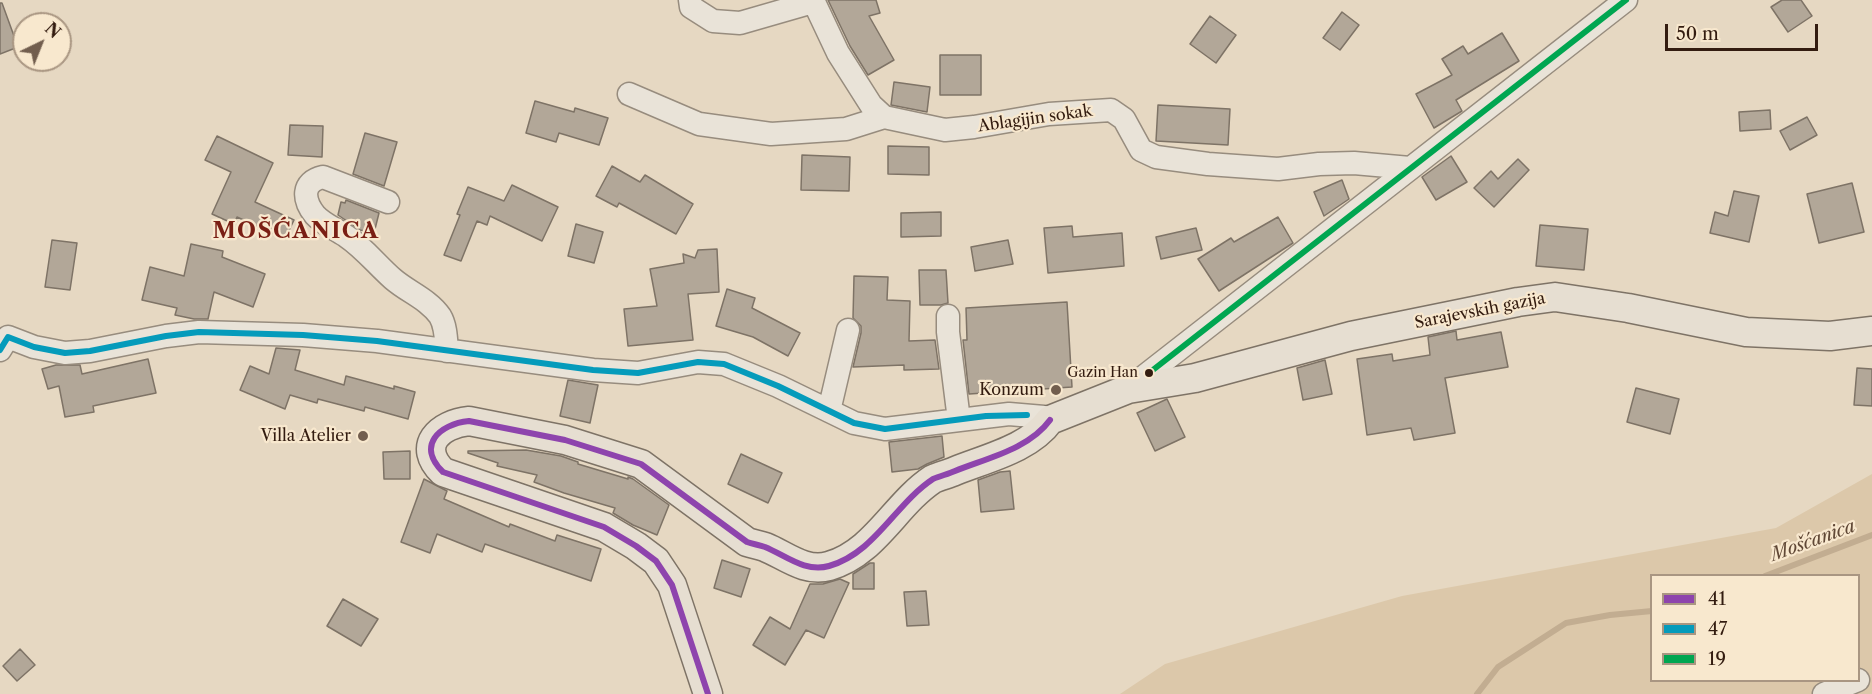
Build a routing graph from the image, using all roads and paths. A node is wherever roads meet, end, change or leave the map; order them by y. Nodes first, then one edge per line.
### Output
1 (690, 0) edge
2 (1626, 0) edge
3 (813, 1) edge
4 (629, 94) dead end
5 (884, 117) junction
6 (1410, 168) junction
7 (388, 202) dead end
8 (948, 316) dead end
9 (848, 330) dead end
10 (1872, 331) edge
11 (3, 335) edge
12 (447, 351) junction
13 (1128, 389) junction
14 (829, 411) junction
15 (959, 420) junction
16 (1050, 420) junction
17 (1853, 682) edge
18 (708, 694) edge
19 (1824, 694) edge

1 - 3 street
2 - 6 street
3 - 5 street
4 - 5 street
5 - 6 street, Ablagijin sokak
6 - 13 street
7 - 12 street
8 - 15 street
9 - 14 street
10 - 13 main road, Sarajevskih gazija
11 - 12 street
12 - 14 street
13 - 16 main road, Sarajevskih gazija
14 - 15 street
15 - 16 street
16 - 18 main road
17 - 19 street

